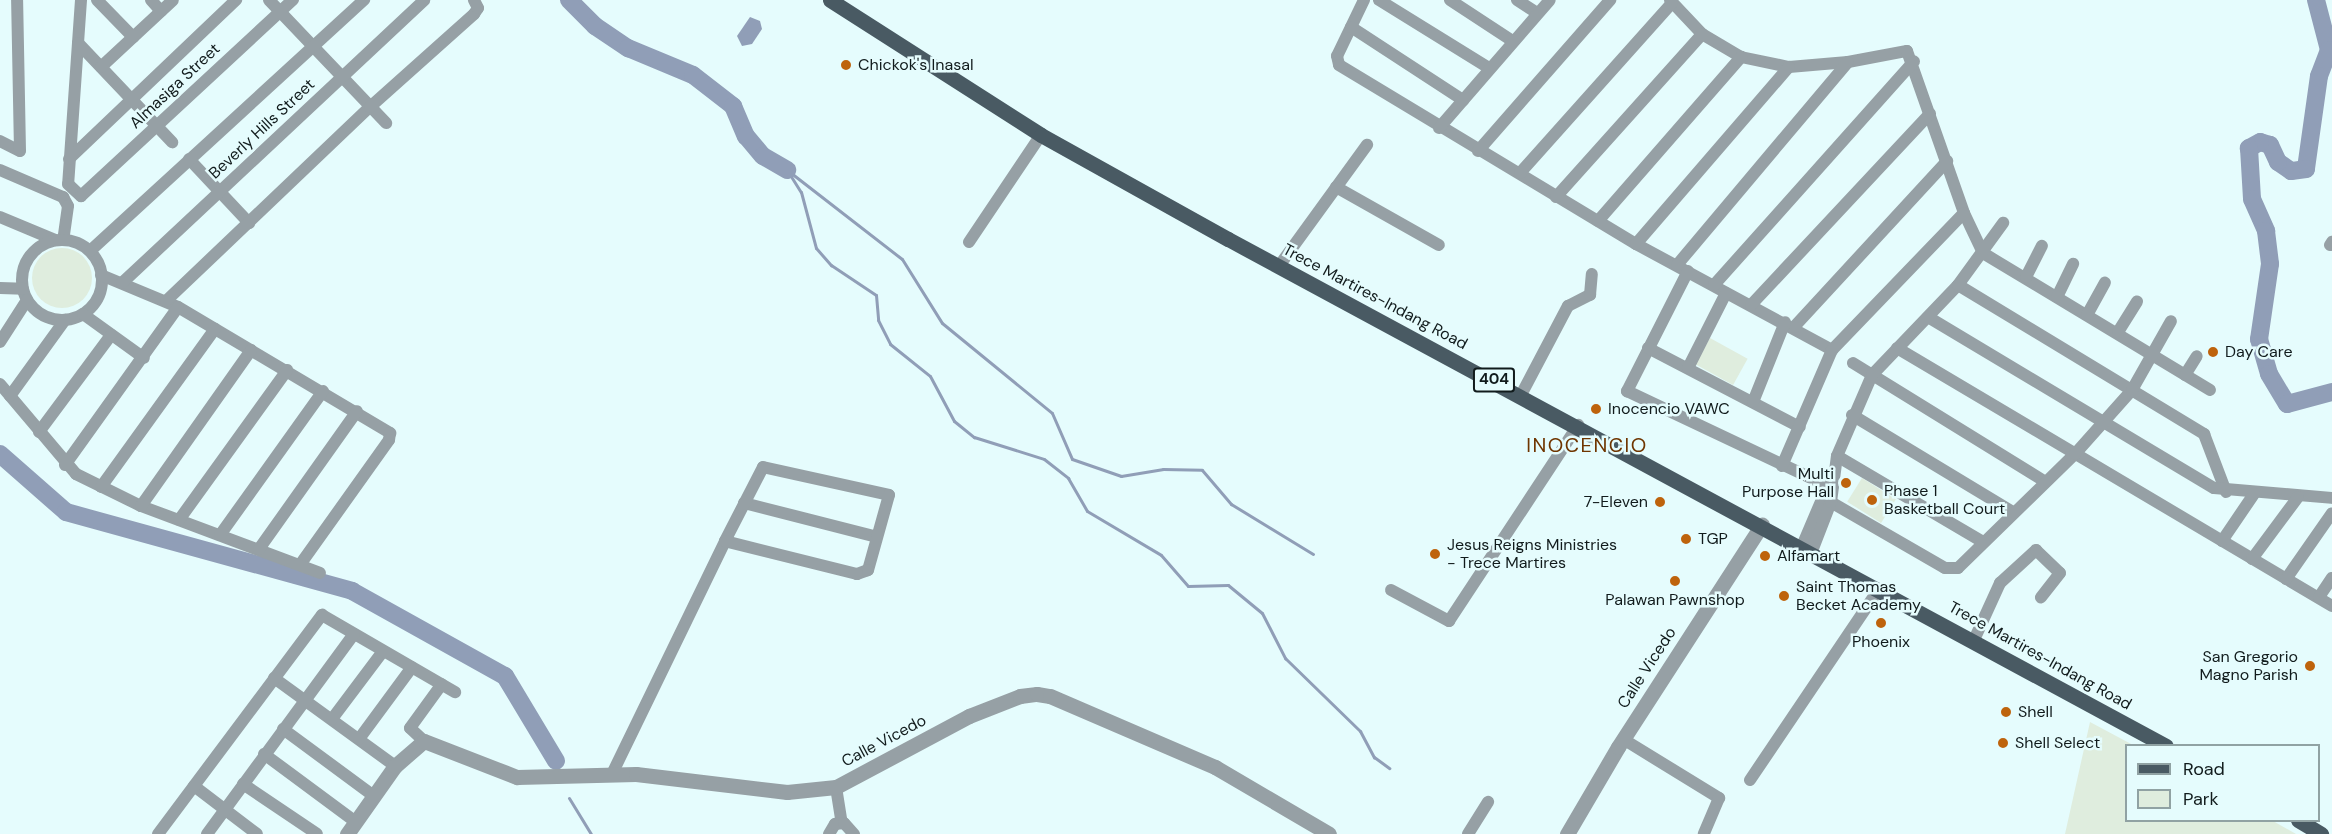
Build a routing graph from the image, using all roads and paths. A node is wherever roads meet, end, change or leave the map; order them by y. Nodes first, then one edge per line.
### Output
1 (17, 0) edge
2 (81, 0) edge
3 (97, 0) edge
4 (151, 0) edge
5 (173, 0) edge
6 (236, 0) edge
7 (269, 0) edge
8 (293, 0) edge
9 (364, 0) edge
10 (424, 0) edge
11 (474, 0) edge
12 (830, 0) edge
13 (1364, 0) edge
14 (1379, 0) edge
15 (1450, 0) edge
16 (1517, 0) edge
17 (1550, 0) edge
18 (1610, 0) edge
19 (1671, 1) edge
20 (161, 11) junction
21 (280, 12) junction
22 (1537, 13) junction
23 (1351, 27) junction
24 (1702, 34) junction
25 (133, 37) junction
26 (1511, 40) junction
27 (78, 44) junction
28 (312, 45) junction
29 (1742, 57) junction
30 (1914, 61) junction
31 (1848, 62) junction
32 (101, 67) junction
33 (1789, 67) junction
34 (1489, 68) junction
35 (342, 77) junction
36 (132, 99) junction
37 (1463, 100) junction
38 (370, 107) junction
39 (1930, 114) junction
40 (386, 123) dead end
41 (157, 124) junction
42 (1439, 128) junction
43 (1041, 135) junction
44 (0, 141) edge
45 (172, 142) dead end
46 (1367, 145) dead end
47 (1478, 151) junction
48 (69, 159) junction
49 (189, 159) junction
50 (1947, 161) junction
51 (0, 170) edge
52 (1520, 173) junction
53 (1336, 187) junction
54 (219, 192) junction
55 (1556, 197) junction
56 (1964, 213) junction
57 (0, 217) edge
58 (1598, 221) junction
59 (249, 223) junction
60 (2003, 223) dead end
61 (59, 240) junction
62 (969, 242) dead end
63 (1636, 244) junction
64 (1439, 245) dead end
65 (2042, 246) dead end
66 (90, 251) junction
67 (1983, 253) junction
68 (2073, 264) dead end
69 (1279, 266) junction
70 (1682, 268) junction
71 (1592, 274) dead end
72 (101, 275) junction
73 (2026, 278) junction
74 (122, 283) junction
75 (2105, 283) dead end
76 (1714, 285) junction
77 (1958, 285) junction
78 (0, 288) edge
79 (1726, 292) junction
80 (25, 294) junction
81 (2057, 297) junction
82 (2137, 301) dead end
83 (172, 304) junction
84 (1751, 305) junction
85 (83, 314) junction
86 (2087, 315) junction
87 (1928, 317) junction
88 (65, 320) junction
89 (2171, 321) dead end
90 (1789, 324) junction
91 (215, 328) junction
92 (2118, 332) junction
93 (111, 335) junction
94 (2, 337) edge
95 (1648, 348) junction
96 (1897, 348) junction
97 (251, 350) junction
98 (1832, 350) junction
99 (2152, 354) junction
100 (2197, 356) dead end
101 (144, 358) junction
102 (1853, 363) dead end
103 (1688, 368) junction
104 (287, 370) junction
105 (1872, 375) junction
106 (2185, 375) junction
107 (0, 384) edge
108 (2132, 390) junction
109 (2210, 390) dead end
110 (322, 391) junction
111 (1521, 395) junction
112 (10, 396) junction
113 (1753, 402) junction
114 (357, 411) junction
115 (1852, 415) junction
116 (2103, 422) junction
117 (1578, 425) junction
118 (1800, 427) junction
119 (39, 432) junction
120 (2075, 454) junction
121 (1837, 456) junction
122 (65, 465) junction
123 (1782, 466) junction
124 (2044, 481) junction
125 (101, 487) junction
126 (1829, 490) junction
127 (2226, 492) junction
128 (2254, 494) junction
129 (2298, 497) junction
130 (2332, 498) edge
131 (744, 503) junction
132 (141, 506) junction
133 (2013, 512) junction
134 (2332, 513) edge
135 (179, 520) junction
136 (1762, 525) junction
137 (220, 535) junction
138 (877, 537) junction
139 (725, 540) junction
140 (2222, 541) junction
141 (1983, 542) junction
142 (259, 549) junction
143 (1807, 549) junction
144 (2253, 559) junction
145 (300, 565) junction
146 (320, 573) dead end
147 (2332, 578) edge
148 (2286, 579) junction
149 (1879, 589) junction
150 (1391, 590) dead end
151 (2041, 597) dead end
152 (2319, 597) junction
153 (2332, 606) edge
154 (354, 634) junction
155 (1974, 640) junction
156 (382, 651) junction
157 (412, 667) junction
158 (274, 678) junction
159 (442, 684) junction
160 (455, 692) dead end
161 (303, 700) junction
162 (332, 719) junction
163 (283, 729) junction
164 (359, 739) junction
165 (1623, 739) junction
166 (424, 741) junction
167 (2162, 744) edge
168 (264, 754) junction
169 (395, 766) junction
170 (612, 774) junction
171 (1750, 780) dead end
172 (243, 784) junction
173 (194, 786) junction
174 (837, 787) junction
175 (374, 796) junction
176 (1488, 802) dead end
177 (224, 810) junction
178 (2301, 822) edge
179 (842, 823) junction
180 (352, 828) edge
181 (158, 834) edge
182 (207, 834) edge
183 (257, 834) edge
184 (317, 834) edge
185 (829, 834) edge
186 (854, 834) edge
187 (1329, 834) edge
188 (1468, 834) edge
189 (1567, 834) edge
190 (1704, 834) edge
191 (2321, 834) edge

1 - 44 street
2 - 27 street
3 - 25 street
4 - 20 street
5 - 20 street
6 - 36 street
7 - 21 street
8 - 21 street, Almasiga Street
9 - 28 street
10 - 35 street, Beverly Hills Street
11 - 38 street
12 - 43 main road, Trece Martires-Indang Road / 404
13 - 23 street
14 - 34 street
15 - 26 street
16 - 22 street
17 - 22 street
18 - 47 street
19 - 24 street
19 - 52 street
20 - 25 street
21 - 28 street
21 - 41 street, Almasiga Street
22 - 26 street
23 - 37 street
23 - 42 street
24 - 29 street
24 - 55 street
25 - 32 street
26 - 34 street
27 - 32 street
27 - 48 street
28 - 35 street
28 - 49 street
29 - 33 street
29 - 58 street
30 - 31 street
30 - 39 street
30 - 76 street
31 - 33 street
31 - 70 street
32 - 36 street
33 - 63 street
34 - 37 street
35 - 38 street
35 - 54 street, Beverly Hills Street
36 - 41 street
36 - 48 street
37 - 42 street
38 - 40 street
38 - 59 street
39 - 50 street
39 - 84 street
41 - 45 street
41 - 48 street, Almasiga Street
42 - 47 street
43 - 62 street
43 - 69 main road, Trece Martires-Indang Road / 404
46 - 53 street
47 - 52 street
49 - 54 street
49 - 66 street
50 - 56 street
50 - 90 street
51 - 61 street
52 - 55 street
53 - 64 street
53 - 69 street
54 - 59 street
54 - 74 street, Beverly Hills Street
55 - 58 street
56 - 67 street
56 - 98 street
57 - 61 street
58 - 63 street
59 - 83 street
60 - 67 street
61 - 66 street
61 - 80 street
63 - 70 street
65 - 73 street
66 - 72 street
67 - 73 street
67 - 77 street
68 - 81 street
69 - 111 main road, Trece Martires-Indang Road / 404
70 - 76 street
70 - 95 street
71 - 111 street
72 - 74 street
72 - 85 street
73 - 81 street
74 - 83 street
75 - 86 street
76 - 79 street
77 - 87 street
77 - 108 street
78 - 80 street
79 - 84 street
79 - 103 street
80 - 88 street
80 - 94 street
81 - 86 street
82 - 92 street
83 - 91 street
83 - 101 street
84 - 90 street
85 - 88 street
85 - 93 street
86 - 92 street
87 - 96 street
87 - 116 street
88 - 112 street
89 - 99 street
90 - 98 street
90 - 113 street
91 - 97 street
91 - 125 street
92 - 99 street
93 - 101 street
93 - 119 street
95 - 103 street
95 - 123 street
96 - 105 street
96 - 120 street
97 - 104 street
97 - 132 street
98 - 118 street
99 - 106 street
99 - 108 street
100 - 106 street
101 - 122 street
102 - 105 street
103 - 113 street
104 - 110 street
104 - 135 street
105 - 115 street
105 - 124 street
106 - 109 street
107 - 112 street
108 - 116 street
108 - 127 street
110 - 114 street
110 - 137 street
111 - 117 main road, Trece Martires-Indang Road / 404
112 - 119 street
113 - 118 street
114 - 142 street
114 - 145 street
115 - 121 street
115 - 133 street
116 - 120 street
116 - 127 street
117 - 136 main road, Trece Martires-Indang Road / 404
117 - 150 street
118 - 123 street
119 - 122 street
120 - 124 street
120 - 140 street
121 - 126 street
121 - 141 street
122 - 125 street
123 - 126 street
124 - 133 street
125 - 132 street
126 - 141 street
126 - 143 street
127 - 128 street
128 - 129 street
128 - 140 street
129 - 130 street
129 - 144 street
131 - 138 street
131 - 138 street
131 - 139 street
132 - 135 street
133 - 141 street
134 - 148 street
135 - 137 street
136 - 143 main road, Trece Martires-Indang Road / 404
136 - 165 street, Calle Vicedo
137 - 142 street
138 - 139 street
139 - 170 street
140 - 144 street
142 - 145 street
143 - 149 main road, Trece Martires-Indang Road / 404
144 - 148 street
145 - 146 street
147 - 152 street
148 - 152 street
149 - 155 main road, Trece Martires-Indang Road / 404
149 - 171 street
151 - 155 street
152 - 153 street
154 - 156 street
154 - 158 street
154 - 161 street
155 - 167 main road, Trece Martires-Indang Road / 404
156 - 157 street
156 - 162 street
157 - 159 street
157 - 164 street
158 - 161 street
158 - 173 street
159 - 160 street
159 - 166 street
161 - 162 street
161 - 163 street
162 - 164 street
163 - 168 street
163 - 175 street
164 - 169 street
165 - 189 street, Calle Vicedo
165 - 190 street
166 - 169 street
166 - 170 street, Calle Vicedo
168 - 172 street
168 - 180 street
169 - 175 street
170 - 174 street, Calle Vicedo
172 - 177 street
172 - 184 street
173 - 177 street
173 - 181 street
174 - 179 street
174 - 187 street, Calle Vicedo
175 - 180 street
176 - 188 street
177 - 182 street
177 - 183 street
178 - 191 main road
179 - 185 street
179 - 186 street

